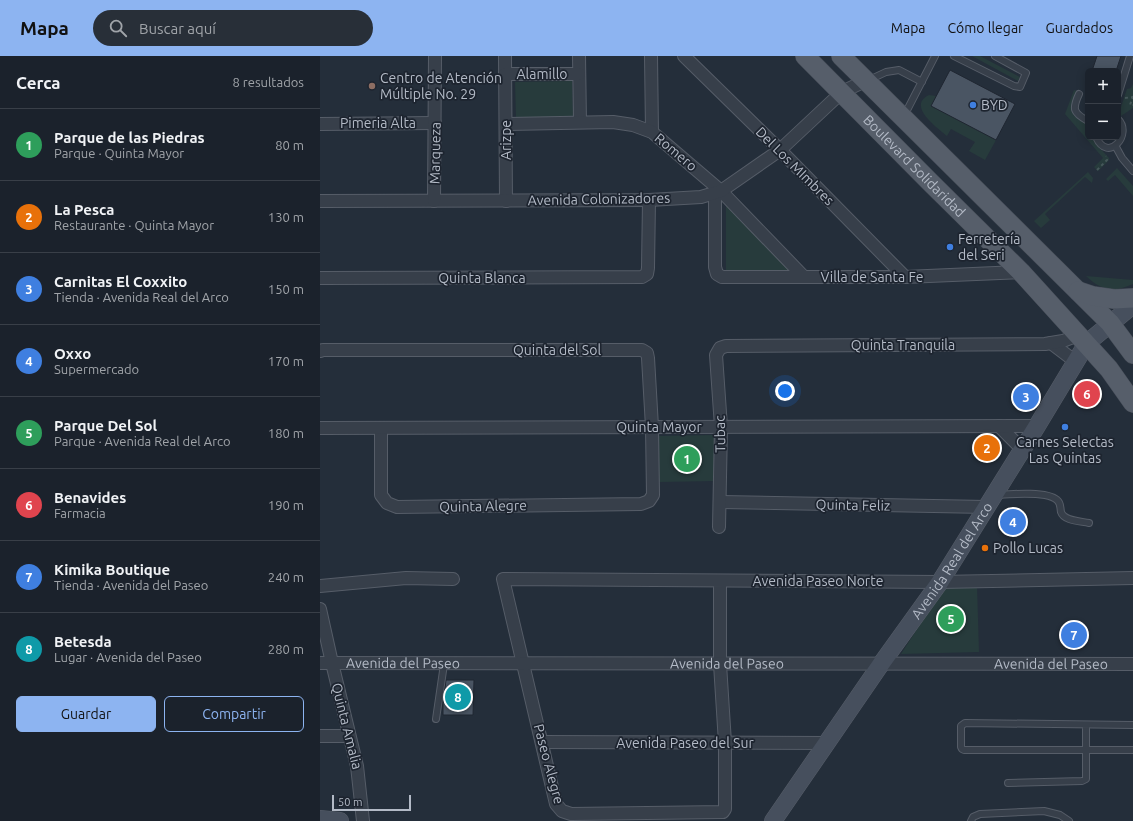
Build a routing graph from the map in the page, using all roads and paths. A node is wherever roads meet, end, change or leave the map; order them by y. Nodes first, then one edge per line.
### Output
1 (435, 56) edge
2 (505, 56) edge
3 (578, 56) edge
4 (651, 56) edge
5 (684, 56) edge
6 (805, 56) edge
7 (842, 56) edge
8 (935, 56) edge
9 (954, 56) edge
10 (994, 56) edge
11 (1130, 56) edge
12 (505, 74) junction
13 (579, 74) junction
14 (865, 81) junction
15 (922, 82) junction
16 (1121, 85) edge
17 (842, 92) junction
18 (1079, 94) dead end
19 (1133, 95) edge
20 (1133, 105) edge
21 (903, 117) junction
22 (1085, 120) edge
23 (580, 122) junction
24 (1121, 122) edge
25 (435, 123) junction
26 (320, 124) edge
27 (506, 124) junction
28 (652, 132) junction
29 (1098, 140) edge
30 (1116, 147) junction
31 (780, 150) junction
32 (1133, 171) edge
33 (718, 192) junction
34 (506, 200) junction
35 (649, 200) junction
36 (320, 201) edge
37 (434, 201) junction
38 (1021, 272) junction
39 (804, 277) junction
40 (905, 277) junction
41 (321, 278) edge
42 (1078, 291) junction
43 (1133, 298) edge
44 (1133, 305) edge
45 (1110, 323) junction
46 (1083, 339) junction
47 (1051, 343) junction
48 (726, 346) joint
49 (322, 351) edge
50 (1133, 354) edge
51 (1076, 362) junction
52 (1133, 403) edge
53 (999, 426) junction
54 (1037, 426) junction
55 (652, 427) junction
56 (720, 427) junction
57 (320, 428) edge
58 (381, 428) junction
59 (1023, 450) junction
60 (653, 495) joint
61 (990, 501) junction
62 (720, 502) junction
63 (1089, 523) dead end
64 (720, 527) dead end
65 (1133, 578) edge
66 (503, 579) joint
67 (453, 580) dead end
68 (720, 581) junction
69 (940, 582) junction
70 (320, 586) edge
71 (320, 609) edge
72 (326, 664) edge
73 (444, 664) junction
74 (522, 664) junction
75 (720, 664) junction
76 (881, 664) junction
77 (1133, 664) edge
78 (436, 720) dead end
79 (1086, 724) junction
80 (1133, 725) edge
81 (320, 736) edge
82 (349, 736) junction
83 (542, 742) junction
84 (725, 743) junction
85 (827, 743) junction
86 (1087, 750) junction
87 (1133, 750) edge
88 (1008, 784) dead end
89 (363, 821) edge
90 (773, 821) edge
91 (971, 821) edge
92 (1069, 821) edge

1 - 25 street, Marqueza
2 - 12 street, Arizpe
3 - 13 street
4 - 28 street
5 - 31 street, Del Los MImbres
6 - 17 main road, Boulevard Solidaridad
7 - 14 main road, Boulevard Solidaridad
8 - 15 lane
9 - 10 lane
11 - 16 lane
12 - 13 street, Alamillo
12 - 27 street, Arizpe
13 - 23 street
14 - 15 lane
14 - 17 street, Avenida Colonizadores
14 - 21 main road, Boulevard Solidaridad
15 - 21 lane
17 - 31 street, Avenida Colonizadores
17 - 38 main road, Boulevard Solidaridad
18 - 22 lane
19 - 20 path
21 - 42 main road, Boulevard Solidaridad
23 - 27 street, Romero
23 - 28 street, Romero
24 - 30 lane
25 - 26 street, Pimeria Alta
25 - 37 street, Marqueza
27 - 34 street, Arizpe
28 - 33 street, Romero
29 - 30 lane
30 - 32 lane
31 - 33 street, Avenida Colonizadores
31 - 40 street, Del Los MImbres
33 - 35 street, Avenida Colonizadores
33 - 39 street, Romero
33 - 39 street, Villa de Santa Fe
34 - 35 street, Avenida Colonizadores
34 - 37 street, Avenida Colonizadores
35 - 41 street, Quinta Blanca
36 - 37 street, Avenida Colonizadores
38 - 40 street, Villa de Santa Fe
38 - 46 main road, Boulevard Solidaridad
39 - 40 street, Villa de Santa Fe
42 - 43 main road
42 - 45 main road, Boulevard Solidaridad
44 - 45 street, Avenida Real del Arco
45 - 46 street, Avenida Real del Arco
45 - 50 main road, Boulevard Solidaridad
46 - 47 street, Quinta Tranquila
46 - 51 street, Avenida Real del Arco
46 - 52 main road, Boulevard Solidaridad
47 - 48 street, Quinta Tranquila
47 - 51 street
48 - 56 street, Tubac
49 - 55 street, Quinta del Sol
51 - 54 street, Avenida Real del Arco
53 - 54 street, Quinta Mayor
53 - 56 street, Quinta Mayor
53 - 59 street
54 - 59 street, Avenida Real del Arco
55 - 56 street, Quinta Mayor
55 - 58 street, Quinta Mayor
55 - 60 street, Quinta del Sol
56 - 62 street, Tubac
57 - 58 street, Quinta Mayor
58 - 60 street, Quinta Alegre
59 - 61 street, Avenida Real del Arco
61 - 62 street, Quinta Feliz
61 - 63 lane
61 - 69 street, Avenida Real del Arco
62 - 64 street, Tubac
65 - 69 street, Avenida Paseo Norte
66 - 68 street, Avenida Paseo Norte
66 - 74 street, Paseo Alegre
67 - 70 street
68 - 69 street, Avenida Paseo Norte
68 - 75 street
69 - 76 street, Avenida Real del Arco
71 - 72 street, Quinta Amalia
72 - 73 street, Avenida del Paseo
72 - 82 street, Quinta Amalia
73 - 74 street, Avenida del Paseo
73 - 78 lane
74 - 75 street, Avenida del Paseo
74 - 83 street, Paseo Alegre
75 - 76 street, Avenida del Paseo
75 - 84 street
76 - 77 street, Avenida del Paseo
76 - 85 street, Avenida Real del Arco
79 - 80 lane
79 - 86 lane
79 - 86 lane
81 - 82 street
82 - 89 street, Quinta Amalia
83 - 84 street, Avenida Paseo del Sur
83 - 84 street, Paseo Alegre
84 - 85 street, Avenida Paseo del Sur
85 - 90 street, Avenida Real del Arco
86 - 87 lane
86 - 88 lane
91 - 92 lane

